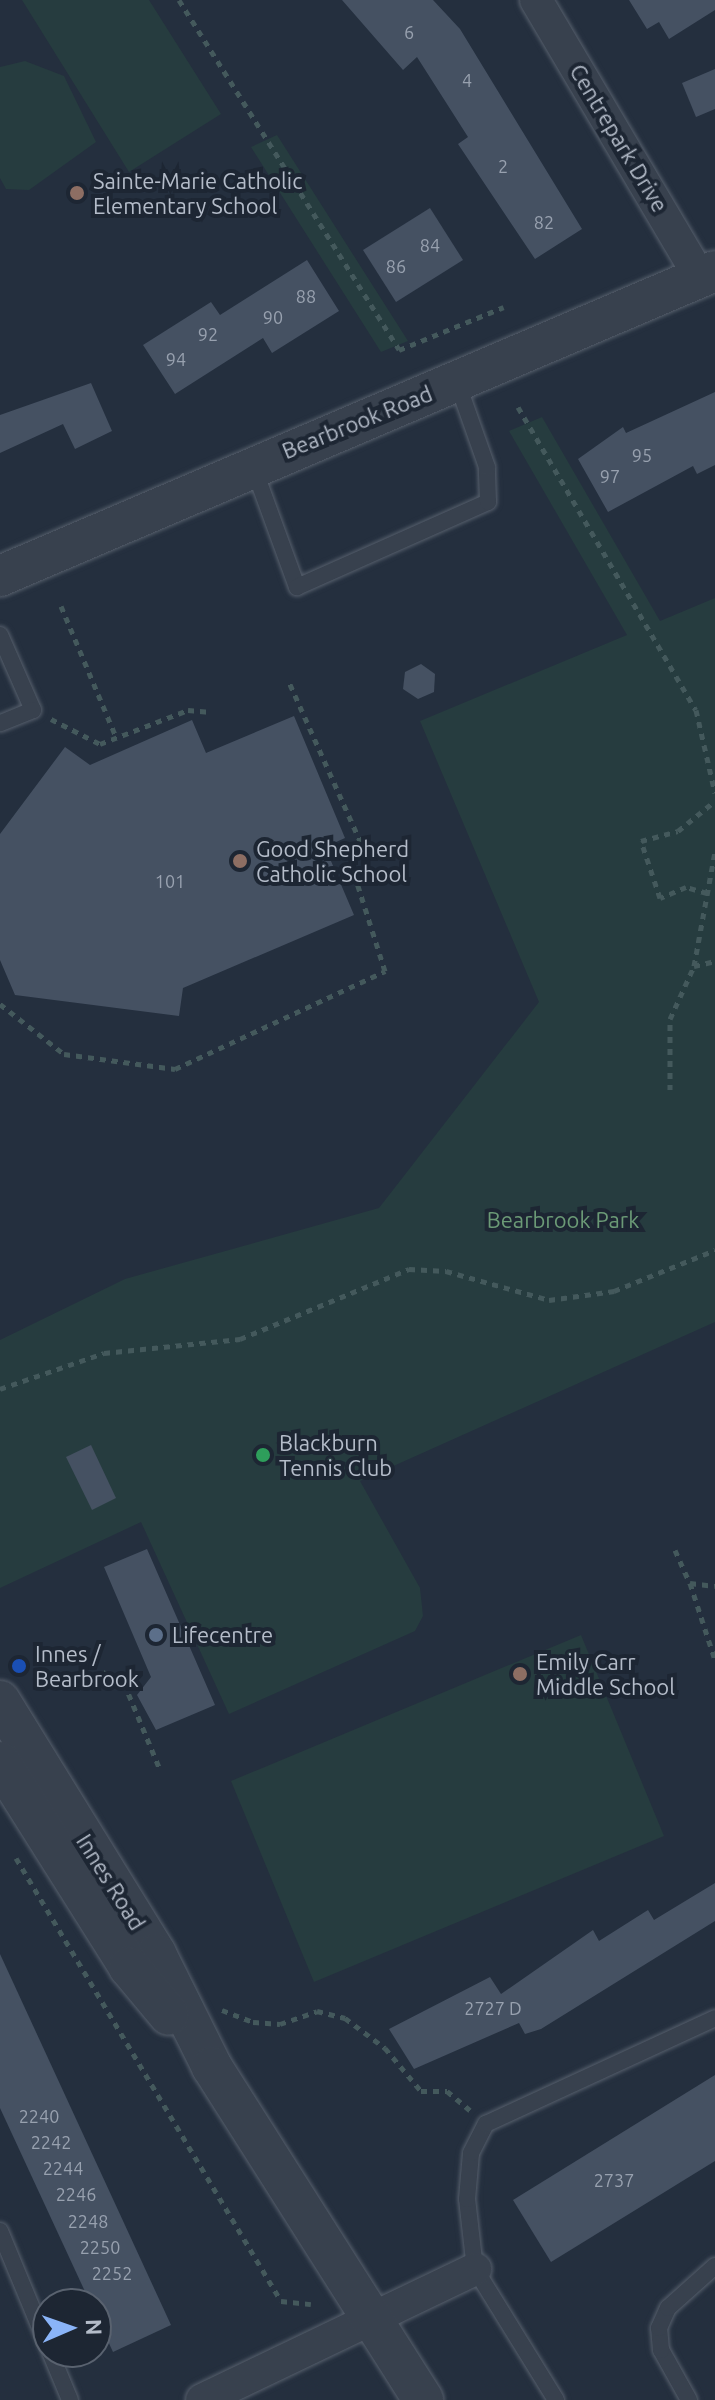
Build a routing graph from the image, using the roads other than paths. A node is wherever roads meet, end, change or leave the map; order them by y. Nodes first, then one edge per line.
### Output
1 (536, 0) edge
2 (708, 274) edge
3 (457, 382) junction
4 (252, 464) junction
5 (0, 576) edge
6 (0, 635) edge
7 (0, 723) edge
8 (0, 1701) edge
9 (0, 1762) edge
10 (715, 2018) edge
11 (212, 2067) junction
12 (0, 2231) edge
13 (715, 2266) edge
14 (475, 2269) junction
15 (32, 2309) edge
16 (374, 2319) junction
17 (57, 2368) edge
18 (70, 2400) edge
19 (202, 2400) edge
20 (423, 2400) edge
21 (556, 2400) edge
22 (689, 2400) edge

1 - 2 street, Centrepark Drive
2 - 3 street, Bearbrook Road
3 - 4 street, Bearbrook Road
3 - 4 lane
4 - 5 street, Bearbrook Road
6 - 7 lane
8 - 11 street, Innes Road
9 - 11 street, Innes Road
10 - 14 lane
11 - 16 street, Innes Road
12 - 15 lane
13 - 22 lane
14 - 16 street
14 - 21 lane
16 - 19 street
16 - 20 street, Innes Road
17 - 18 lane

